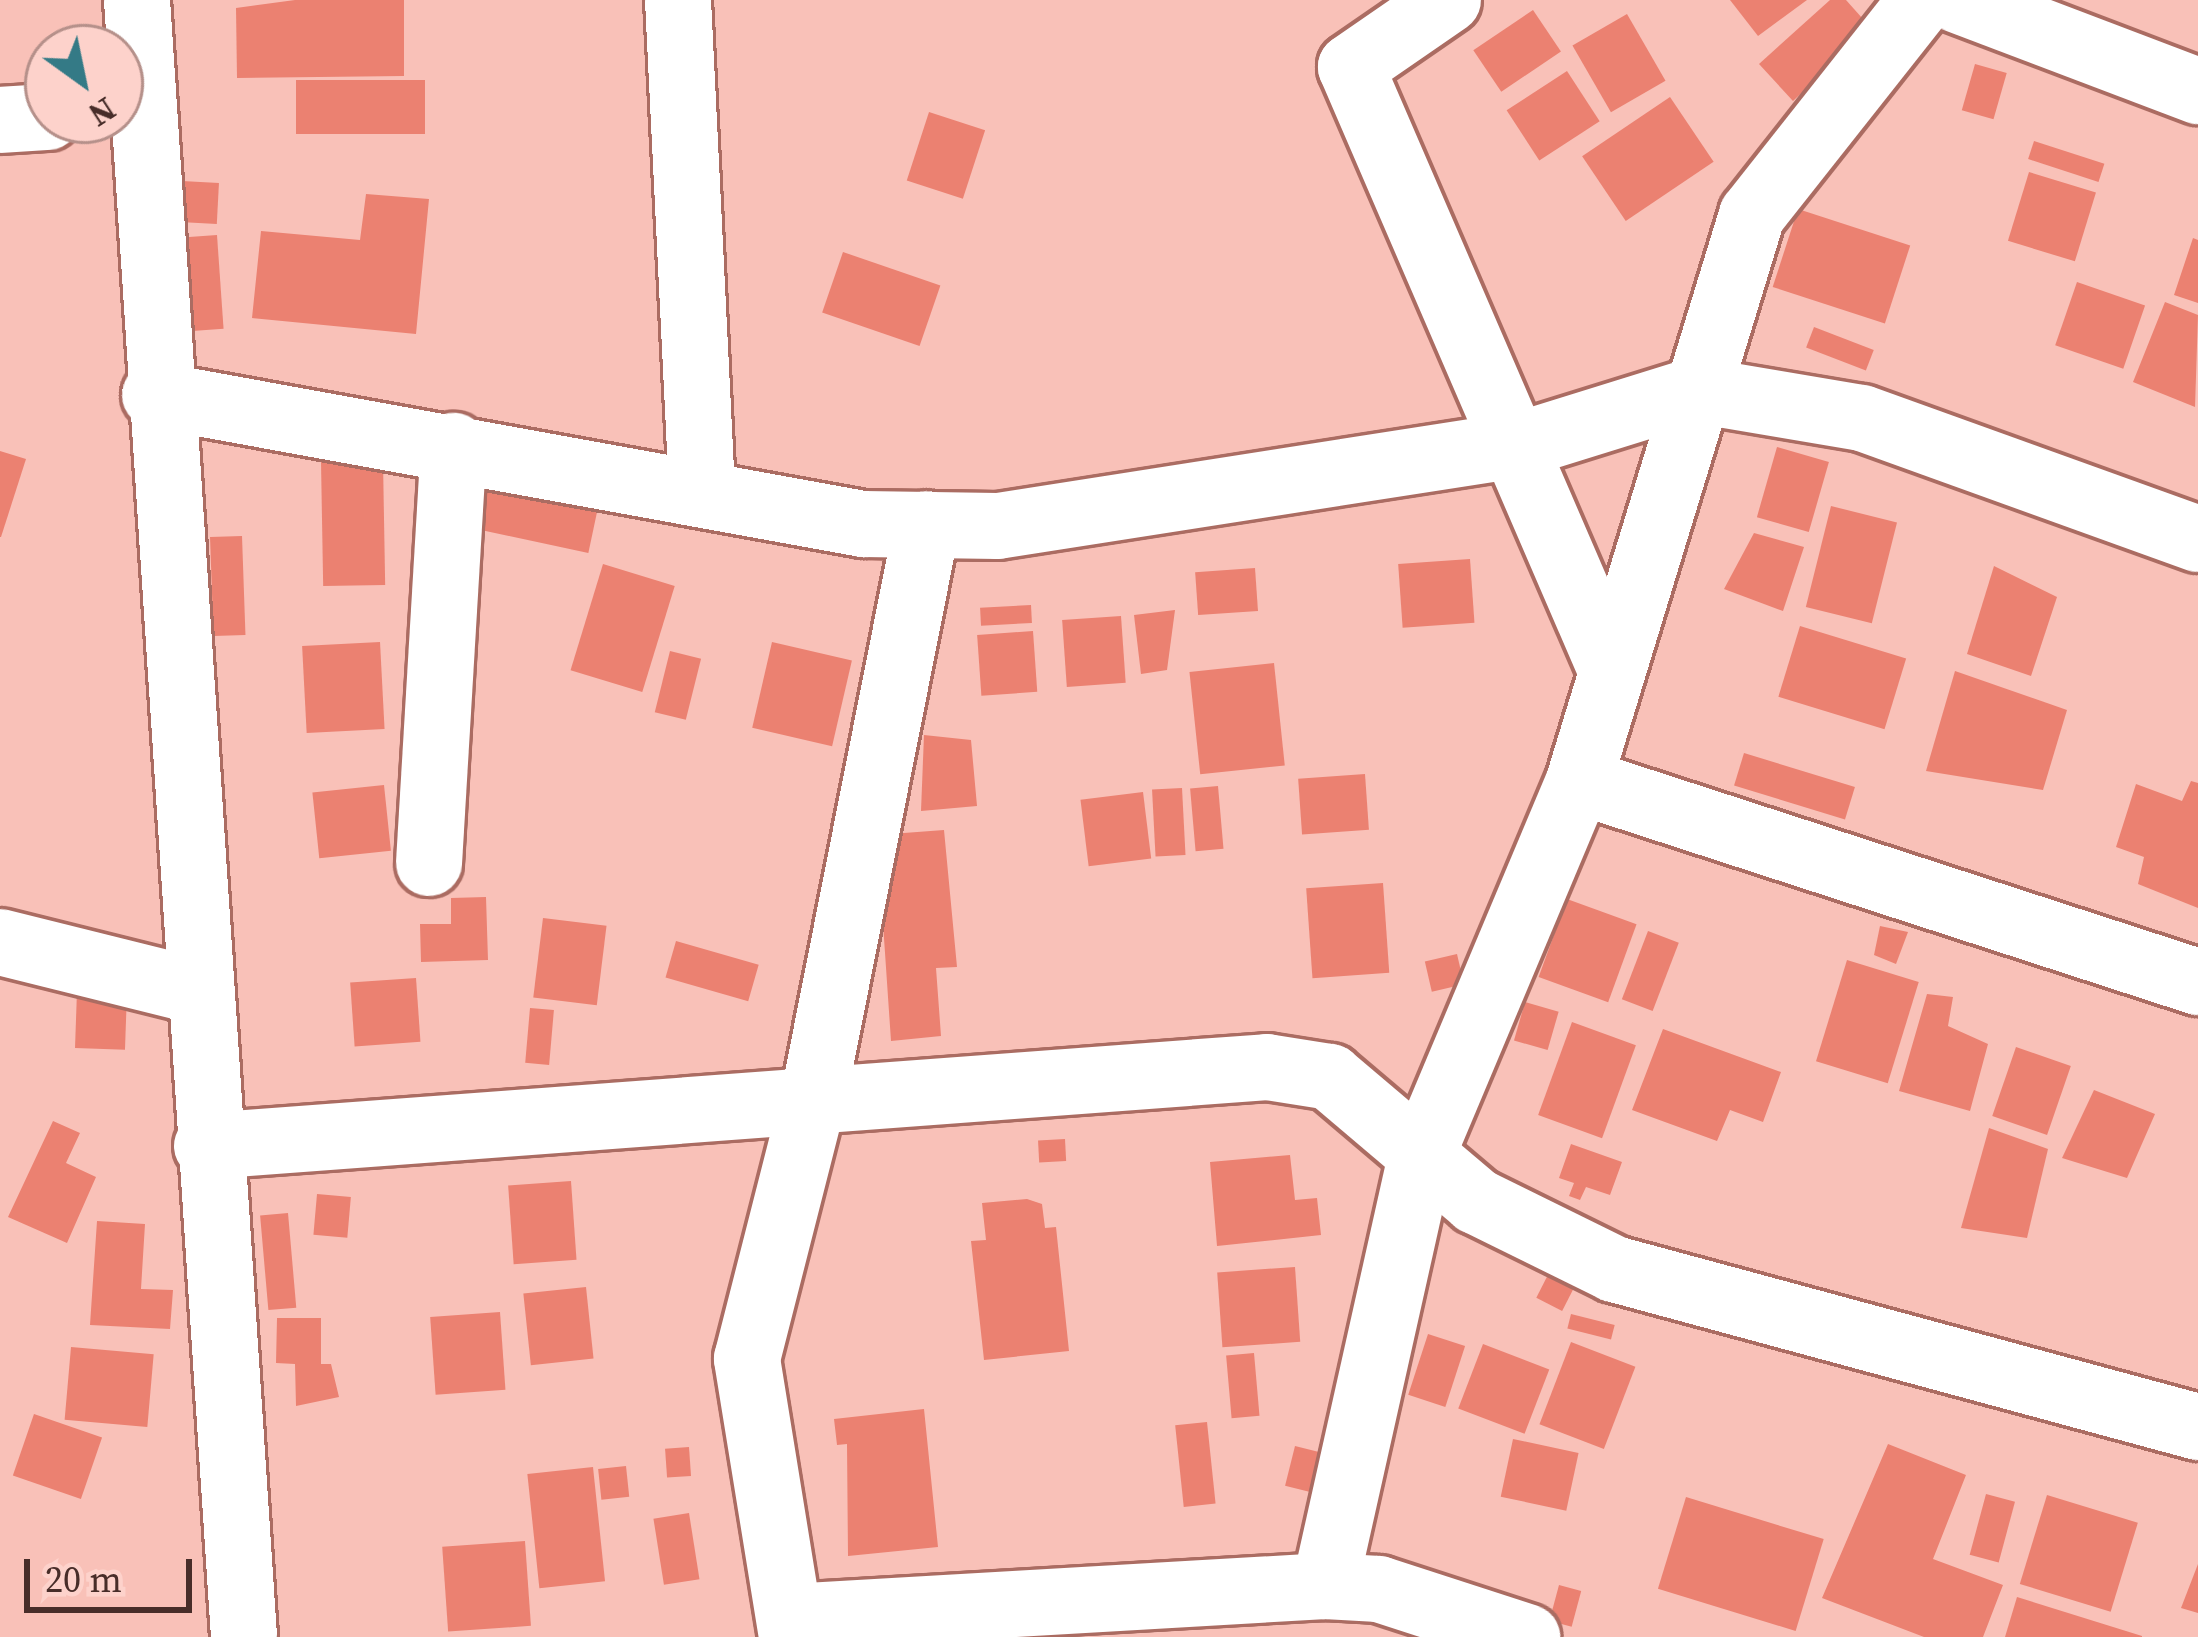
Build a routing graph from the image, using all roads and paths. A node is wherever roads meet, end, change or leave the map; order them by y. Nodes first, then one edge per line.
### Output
1 (678, 0) edge
2 (1448, 0) edge
3 (1922, 0) edge
4 (1958, 0) edge
5 (2198, 91) edge
6 (134, 144) edge
7 (1696, 389) junction
8 (155, 394) junction
9 (1522, 444) junction
10 (454, 446) junction
11 (702, 492) junction
12 (927, 524) junction
13 (2198, 539) edge
14 (1612, 672) junction
15 (1579, 781) junction
16 (429, 862) dead end
17 (0, 942) edge
18 (2198, 982) edge
19 (196, 991) junction
20 (813, 1100) junction
21 (207, 1146) junction
22 (1421, 1157) junction
23 (2198, 1427) edge
24 (1324, 1586) junction
25 (791, 1627) edge
26 (244, 1637) edge
27 (1527, 1637) edge

1 - 11 street
2 - 9 street
3 - 7 street
4 - 5 street
6 - 8 street
7 - 9 street
7 - 13 street
7 - 14 street
8 - 10 street
8 - 19 street
9 - 12 street
9 - 14 street
10 - 11 street
10 - 16 street
11 - 12 street
12 - 20 street
14 - 15 street
15 - 18 street
15 - 22 street
17 - 19 street
19 - 21 street
20 - 21 street
20 - 22 street
20 - 25 street
21 - 26 street
22 - 23 street
22 - 24 street
24 - 25 street
24 - 27 street

